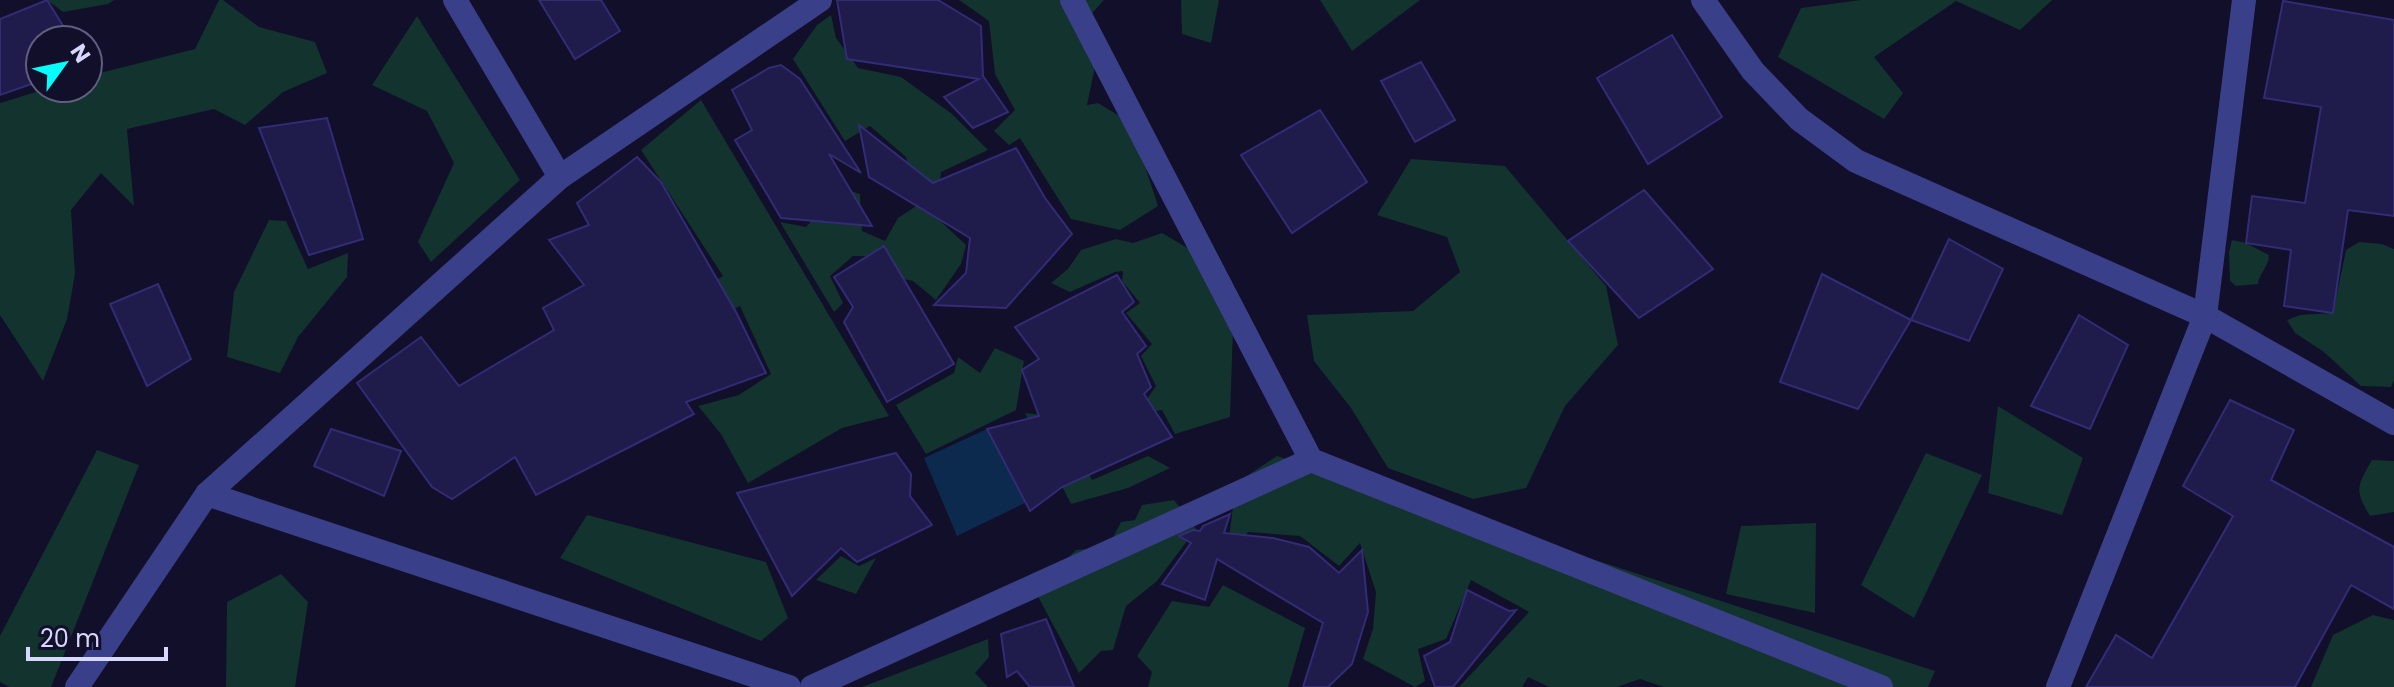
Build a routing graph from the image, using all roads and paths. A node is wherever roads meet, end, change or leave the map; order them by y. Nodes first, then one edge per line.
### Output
1 (455, 0) edge
2 (820, 0) edge
3 (1072, 0) edge
4 (1703, 0) edge
5 (2244, 0) edge
6 (560, 177) junction
7 (2205, 316) junction
8 (2394, 423) edge
9 (1311, 460) junction
10 (207, 494) junction
11 (77, 687) edge
12 (789, 687) edge
13 (812, 687) edge
14 (1881, 687) edge
15 (2058, 687) edge

1 - 6 street
2 - 6 street
3 - 9 street
4 - 7 street
5 - 7 street
6 - 10 street
7 - 8 street
7 - 15 street
9 - 13 street
9 - 14 street
10 - 11 street
10 - 12 street

